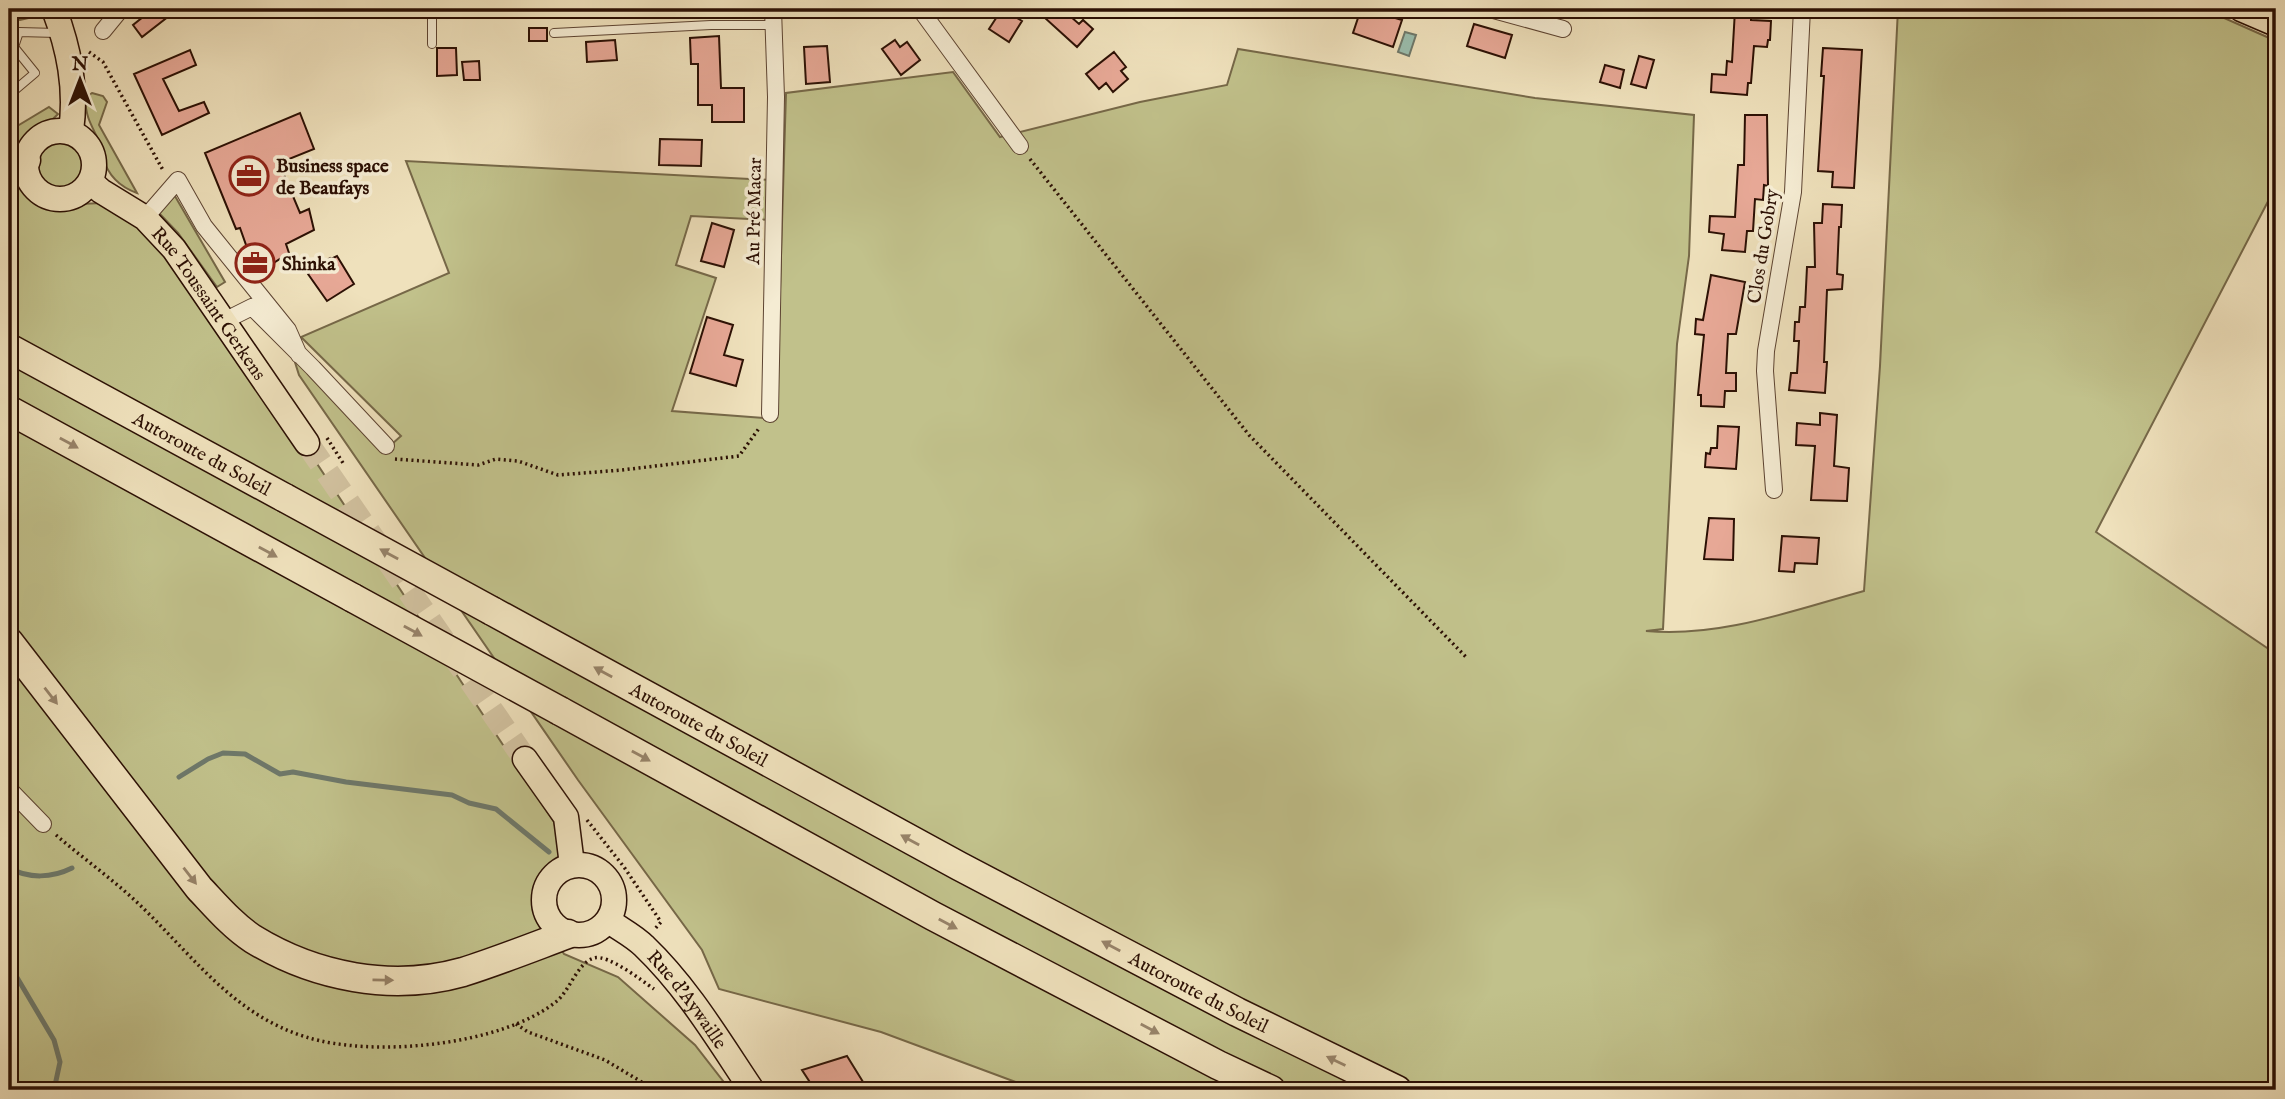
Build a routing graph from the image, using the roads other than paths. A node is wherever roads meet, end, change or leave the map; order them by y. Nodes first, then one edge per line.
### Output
1 (54, 9) edge
2 (121, 9) edge
3 (432, 9) edge
4 (920, 9) edge
5 (1490, 9) edge
6 (1802, 9) edge
7 (2241, 9) edge
8 (773, 17) edge
9 (2276, 24) edge
10 (1563, 29) dead end
11 (103, 31) dead end
12 (64, 33) junction
13 (554, 33) dead end
14 (432, 44) dead end
15 (11, 47) edge
16 (9, 95) edge
17 (71, 131) junction
18 (1020, 146) road end
19 (17, 165) edge
20 (91, 182) junction
21 (145, 218) junction
22 (224, 321) junction
23 (9, 348) edge
24 (299, 355) junction
25 (9, 410) edge
26 (770, 414) road end
27 (307, 443) tunnel mouth
28 (386, 446) road end
29 (1773, 490) dead end
30 (9, 642) edge
31 (525, 759) tunnel mouth
32 (9, 789) edge
33 (43, 824) dead end
34 (572, 865) junction
35 (609, 920) junction
36 (568, 934) junction
37 (752, 1090) edge
38 (1271, 1090) edge
39 (1397, 1090) edge

1 - 12 main road
2 - 11 street
3 - 14 lane
4 - 18 street
5 - 10 street
6 - 29 street, Clos du Gobry
7 - 9 main road
8 - 13 lane
8 - 26 street, Au Pré Macar
12 - 15 lane
12 - 17 main road
15 - 16 lane
17 - 19 main road
17 - 20 main road
19 - 20 main road
20 - 21 main road, Rue Toussaint Gerkens
21 - 22 main road, Rue Toussaint Gerkens
21 - 24 street
22 - 24 street
22 - 27 main road, Rue Toussaint Gerkens
39 -> 23 highway, Autoroute du Soleil, bridge
24 - 28 street
25 -> 38 highway, bridge
30 -> 36 highway
31 - 34 main road
32 - 33 street
34 - 35 main road
34 - 36 main road
35 - 36 main road
35 - 37 main road, Rue d'Aywaille

